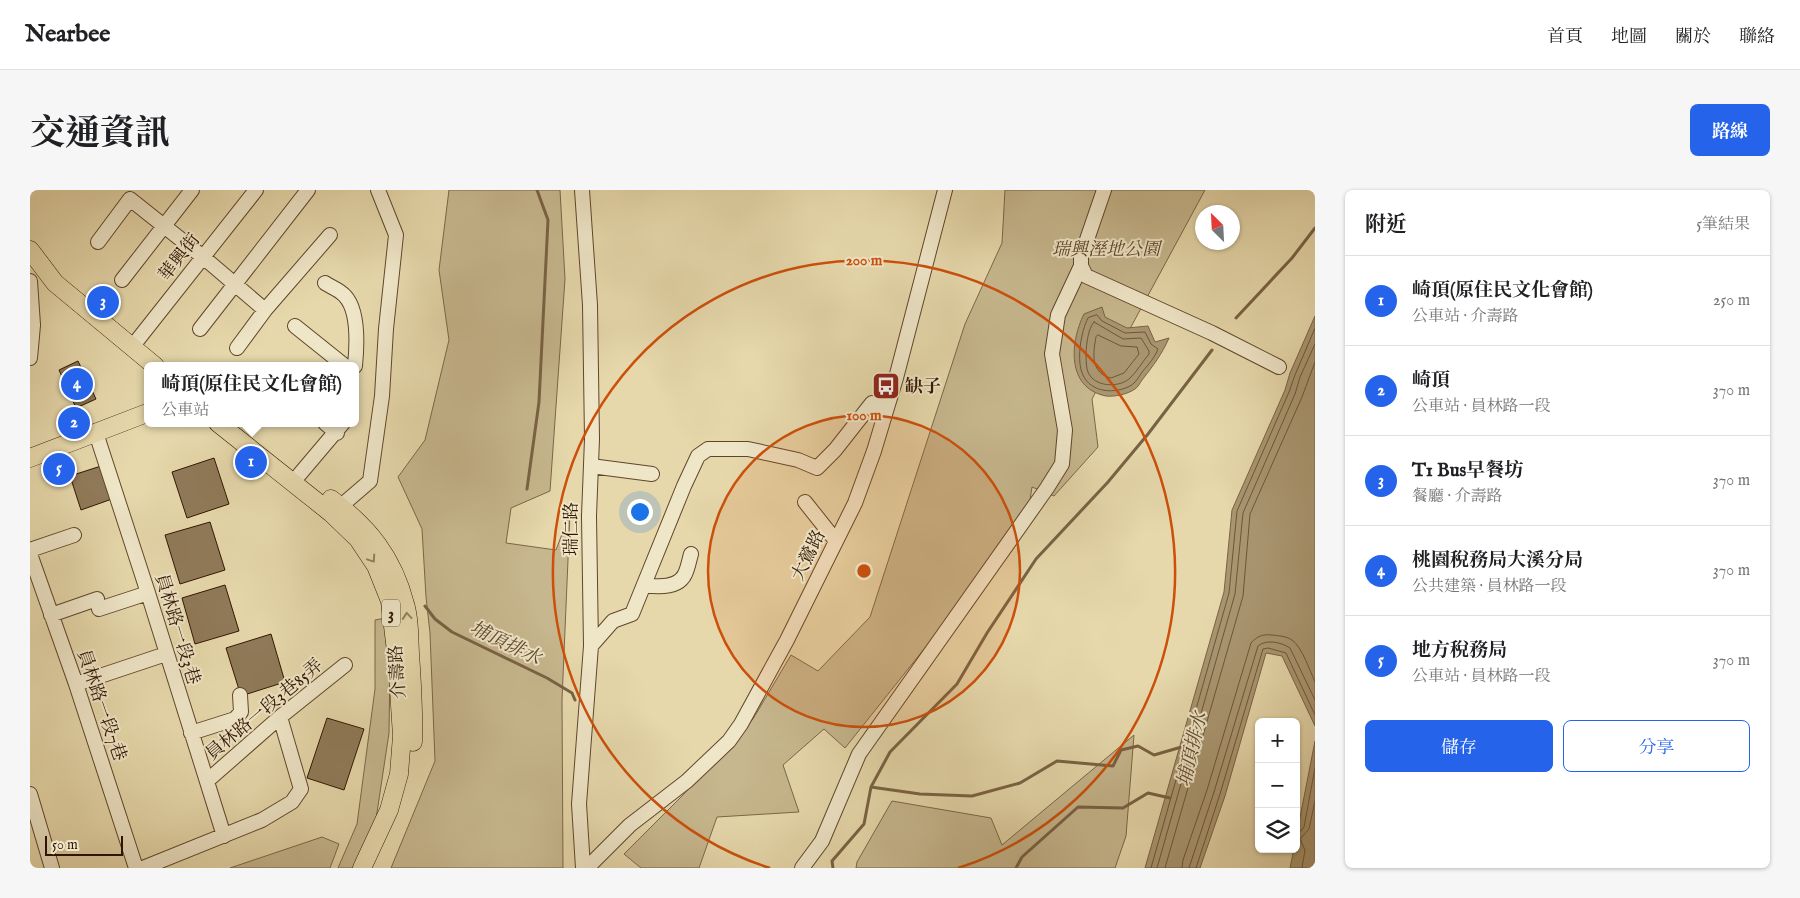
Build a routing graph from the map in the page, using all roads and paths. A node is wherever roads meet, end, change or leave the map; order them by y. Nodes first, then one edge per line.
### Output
1 (192, 190) edge
2 (256, 190) edge
3 (308, 190) edge
4 (378, 190) edge
5 (582, 190) edge
6 (945, 190) edge
7 (1104, 190) edge
8 (164, 227) junction
9 (330, 234) dead end
10 (98, 242) dead end
11 (30, 250) edge
12 (203, 257) junction
13 (1081, 266) junction
14 (122, 280) dead end
15 (30, 282) edge
16 (234, 283) junction
17 (324, 283) dead end
18 (264, 310) junction
19 (295, 326) dead end
20 (200, 329) dead end
21 (132, 347) junction
22 (237, 348) dead end
23 (30, 358) edge
24 (150, 362) edge
25 (340, 362) edge
26 (355, 362) edge
27 (1280, 367) dead end
28 (888, 406) junction
29 (144, 414) edge
30 (223, 427) edge
31 (242, 427) edge
32 (340, 428) edge
33 (96, 433) junction
34 (30, 458) edge
35 (591, 466) junction
36 (652, 474) dead end
37 (300, 475) junction
38 (805, 502) dead end
39 (336, 510) junction
40 (74, 535) dead end
41 (836, 542) junction
42 (30, 550) edge
43 (30, 554) edge
44 (691, 554) dead end
45 (644, 585) junction
46 (148, 593) junction
47 (51, 615) junction
48 (591, 646) junction
49 (166, 654) junction
50 (345, 665) dead end
51 (76, 684) junction
52 (240, 695) dead end
53 (280, 718) junction
54 (191, 733) junction
55 (207, 781) junction
56 (30, 794) edge
57 (224, 836) junction
58 (52, 868) edge
59 (136, 868) edge
60 (143, 868) edge
61 (362, 868) edge
62 (376, 868) edge
63 (582, 868) edge
64 (587, 868) edge
65 (802, 868) edge

1 - 8 street
2 - 12 street, 華興街
3 - 16 street
4 - 39 street
5 - 35 street, 瑞仁路
6 - 28 street, 大鶯路
7 - 13 street
8 - 10 street
8 - 12 street
8 - 14 street
9 - 18 street
11 - 21 main road
12 - 16 street
12 - 21 street, 華興街
13 - 27 street
13 - 65 street
15 - 23 street
16 - 18 street
16 - 20 street
17 - 26 street
18 - 22 street
19 - 25 street
21 - 24 main road
28 - 41 street, 大鶯路
28 - 45 street
29 - 33 main road
30 - 39 main road, 介壽路 / 3
31 - 37 main road, 介壽路 / 3
32 - 37 street
33 - 34 main road
33 - 46 street, 員林路一段3巷
35 - 36 street
35 - 48 street, 瑞仁路
37 - 39 main road, 介壽路 / 3
38 - 41 street
39 -> 61 main road, 介壽路 / 3
62 -> 39 main road, 介壽路 / 3
40 - 42 street
41 - 64 street, 大鶯路
43 - 47 street, 員林路一段7巷
44 - 45 street
45 - 48 street
46 - 47 street
46 - 49 street, 員林路一段3巷
47 - 51 street, 員林路一段7巷
48 - 63 street, 瑞仁路
49 - 51 street
49 - 54 street, 員林路一段3巷
50 - 53 street, 員林路一段3巷85弄
51 - 59 street, 員林路一段7巷
52 - 54 street
53 - 55 street, 員林路一段3巷85弄
53 - 57 street
54 - 55 street, 員林路一段3巷
55 - 57 street, 員林路一段3巷
56 - 58 street
57 - 60 street

